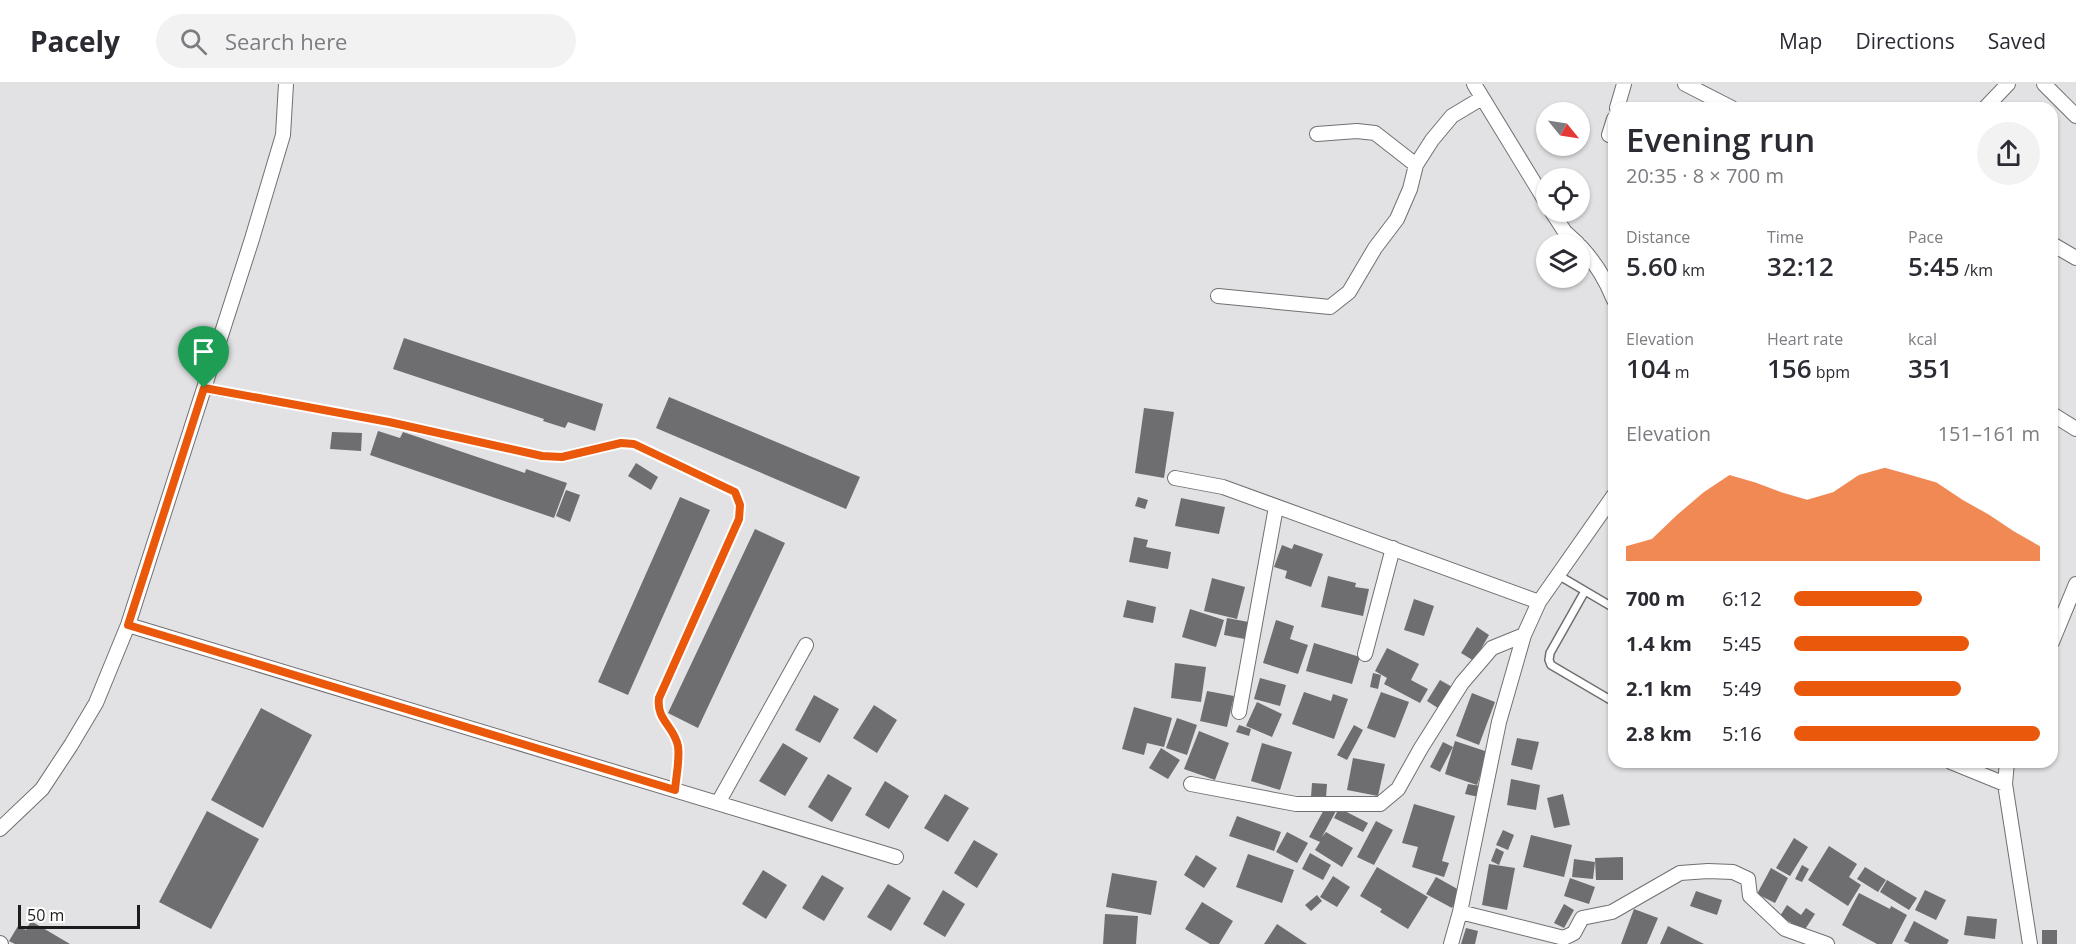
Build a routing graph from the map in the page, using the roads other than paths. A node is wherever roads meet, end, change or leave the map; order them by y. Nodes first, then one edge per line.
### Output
1 (286, 84) edge
2 (1474, 84) edge
3 (1624, 84) edge
4 (1685, 84) edge
5 (2008, 84) edge
6 (2043, 84) edge
7 (1482, 99) junction
8 (1619, 102) edge
9 (1720, 102) edge
10 (1991, 102) edge
11 (2076, 116) edge
12 (1317, 134) dead end
13 (1416, 165) junction
14 (1536, 186) edge
15 (2058, 248) edge
16 (1590, 257) edge
17 (2076, 258) edge
18 (1608, 285) edge
19 (1218, 296) dead end
20 (204, 388) junction
21 (2058, 418) edge
22 (2076, 429) edge
23 (1174, 478) dead end
24 (1608, 504) edge
25 (1276, 507) junction
26 (1393, 548) junction
27 (1558, 575) junction
28 (2076, 584) edge
29 (1585, 591) junction
30 (1539, 602) junction
31 (1608, 604) edge
32 (128, 625) junction
33 (2058, 628) edge
34 (1524, 635) junction
35 (806, 645) dead end
36 (1365, 654) dead end
37 (1608, 698) edge
38 (1239, 712) dead end
39 (1966, 768) edge
40 (2006, 768) edge
41 (1191, 784) dead end
42 (2005, 784) junction
43 (675, 790) junction
44 (718, 803) junction
45 (0, 829) edge
46 (896, 857) dead end
47 (1460, 912) junction
48 (1451, 944) edge
49 (1827, 944) edge
50 (2030, 944) edge

1 - 20 street
2 - 7 street
3 - 8 street
4 - 9 street
5 - 10 street
6 - 11 street
7 - 13 street
7 - 14 street
12 - 13 street
13 - 19 street
15 - 17 street
16 - 18 street
20 - 32 street
20 - 43 lane
21 - 22 street
23 - 25 street
24 - 27 street
25 - 26 street
25 - 38 street
26 - 30 street
26 - 36 street
27 - 29 lane
27 - 30 street
28 - 33 street
29 - 31 lane
29 - 37 lane
30 - 34 street
32 - 43 street
32 - 45 street
34 - 41 street
34 - 47 street
35 - 44 street
39 - 42 street
40 - 42 street
42 - 50 street
43 - 44 street
44 - 46 street
47 - 48 street
47 - 49 street

